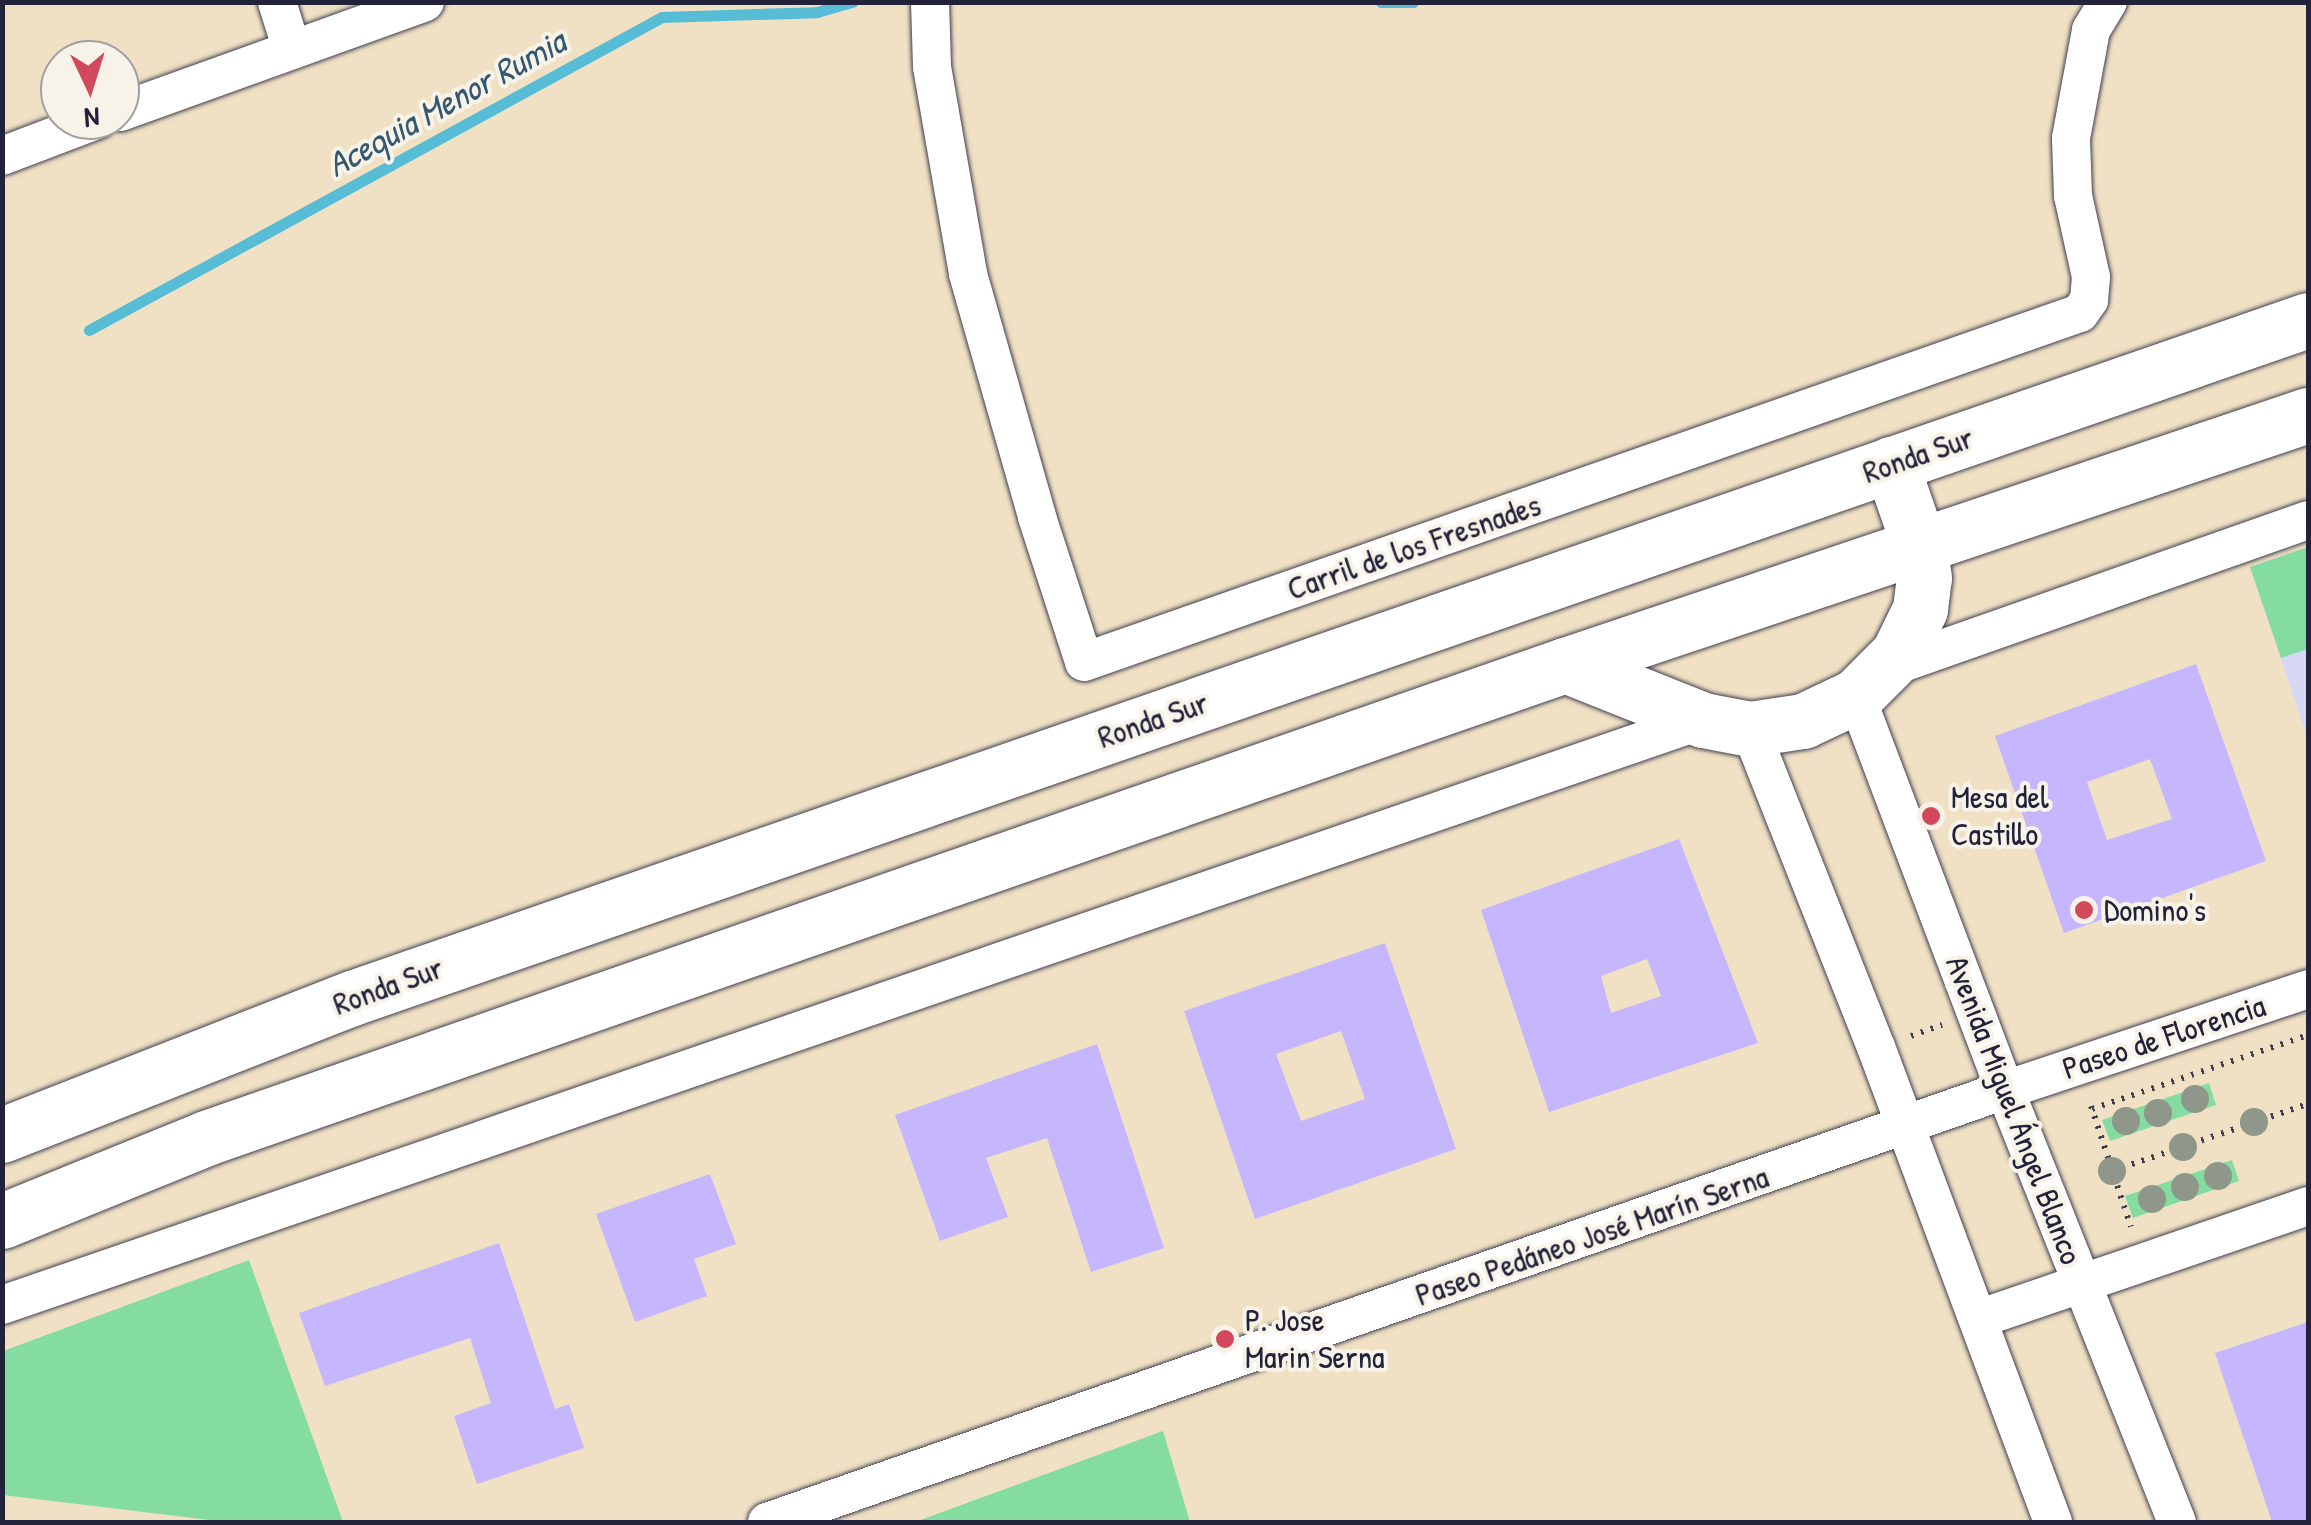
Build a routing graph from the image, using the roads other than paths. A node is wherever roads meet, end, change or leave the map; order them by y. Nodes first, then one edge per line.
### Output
1 (276, 2) edge
2 (425, 2) edge
3 (930, 2) edge
4 (2108, 2) edge
5 (291, 47) junction
6 (140, 104) edge
7 (45, 140) edge
8 (2, 156) edge
9 (2308, 320) edge
10 (2308, 415) edge
11 (2308, 432) edge
12 (2180, 460) junction
13 (1891, 464) junction
14 (2308, 520) edge
15 (1920, 548) junction
16 (1565, 665) junction
17 (1870, 682) junction
18 (1726, 725) junction
19 (2308, 989) edge
20 (2005, 1090) junction
21 (1907, 1127) junction
22 (2, 1135) edge
23 (2308, 1206) edge
24 (2, 1221) edge
25 (2082, 1284) junction
26 (2, 1306) edge
27 (1978, 1319) junction
28 (766, 1522) edge
29 (2053, 1522) edge
30 (2177, 1522) edge

1 - 5 street
2 - 5 street
3 - 4 street, Carril de los Fresnades
5 - 6 street
7 - 8 street
9 - 13 main road, Ronda Sur
10 - 12 main road
11 - 12 main road
12 - 15 main road
13 - 15 main road
13 - 22 main road, Ronda Sur
14 - 17 street
15 - 16 main road
15 - 17 main road
16 - 18 main road
16 - 24 main road
17 - 18 main road
17 - 20 street, Avenida Miguel Ángel Blanco
18 - 21 street
18 - 26 street
19 - 20 street, Paseo de Florencia
20 - 21 street, Paseo de Florencia
20 - 25 street, Avenida Miguel Ángel Blanco
21 - 27 street
21 - 28 street, Paseo Pedáneo José Marín Serna
23 - 25 street
25 - 27 street
25 - 30 street, Avenida Miguel Ángel Blanco
27 - 29 street

